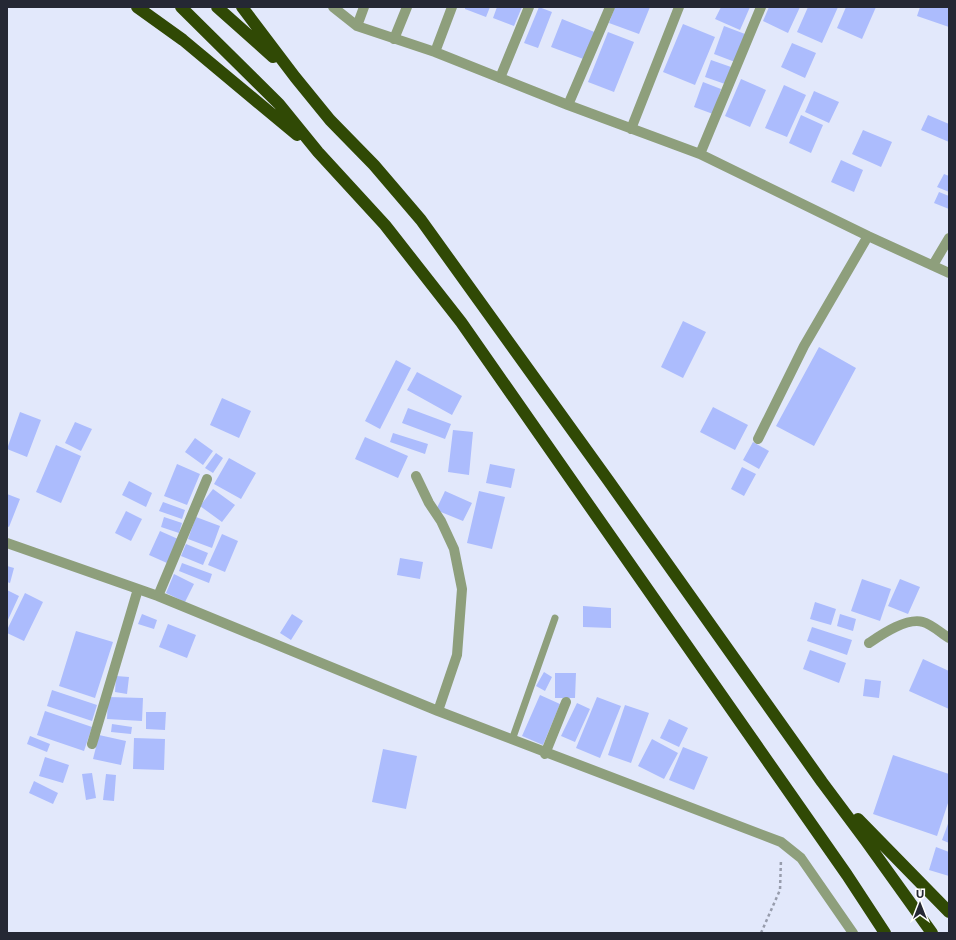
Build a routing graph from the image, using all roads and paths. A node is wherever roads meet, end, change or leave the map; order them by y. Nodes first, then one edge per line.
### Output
1 (137, 7) edge
2 (181, 7) edge
3 (217, 7) edge
4 (242, 7) edge
5 (333, 7) edge
6 (364, 7) edge
7 (407, 7) edge
8 (452, 7) edge
9 (529, 7) edge
10 (610, 7) edge
11 (679, 7) edge
12 (761, 7) edge
13 (357, 26) junction
14 (394, 39) junction
15 (435, 52) junction
16 (295, 77) junction
17 (500, 78) junction
18 (568, 105) junction
19 (631, 129) junction
20 (318, 152) junction
21 (700, 154) junction
22 (868, 236) junction
23 (949, 238) edge
24 (933, 265) junction
25 (949, 273) edge
26 (758, 439) dead end
27 (416, 476) dead end
28 (207, 478) dead end
29 (7, 544) edge
30 (138, 589) junction
31 (158, 596) junction
32 (555, 618) dead end
33 (949, 638) edge
34 (869, 643) dead end
35 (566, 702) dead end
36 (438, 711) junction
37 (512, 740) junction
38 (92, 744) dead end
39 (546, 754) junction
40 (822, 782) junction
41 (781, 842) junction
42 (949, 912) edge
43 (761, 933) edge
44 (852, 933) edge
45 (885, 933) edge
46 (932, 933) edge

1 - 20 highway
2 - 20 highway
3 - 16 highway
4 - 16 highway
5 - 13 street
6 - 13 street
7 - 14 street
8 - 15 street
9 - 17 street
10 - 18 street
11 - 19 street
12 - 21 street
13 - 14 street
14 - 15 street
15 - 17 street
16 - 40 highway
17 - 18 street
18 - 19 street
19 - 21 street
20 - 45 highway
21 - 22 street
22 - 24 street
22 - 26 street
23 - 24 street
24 - 25 street
27 - 36 street
28 - 31 street
29 - 30 street
30 - 31 street
30 - 38 street
31 - 36 street
32 - 37 lane
33 - 34 street
35 - 39 street
36 - 37 street
37 - 39 street
39 - 41 street
40 - 42 highway
40 - 46 highway
41 - 43 path
41 - 44 street

